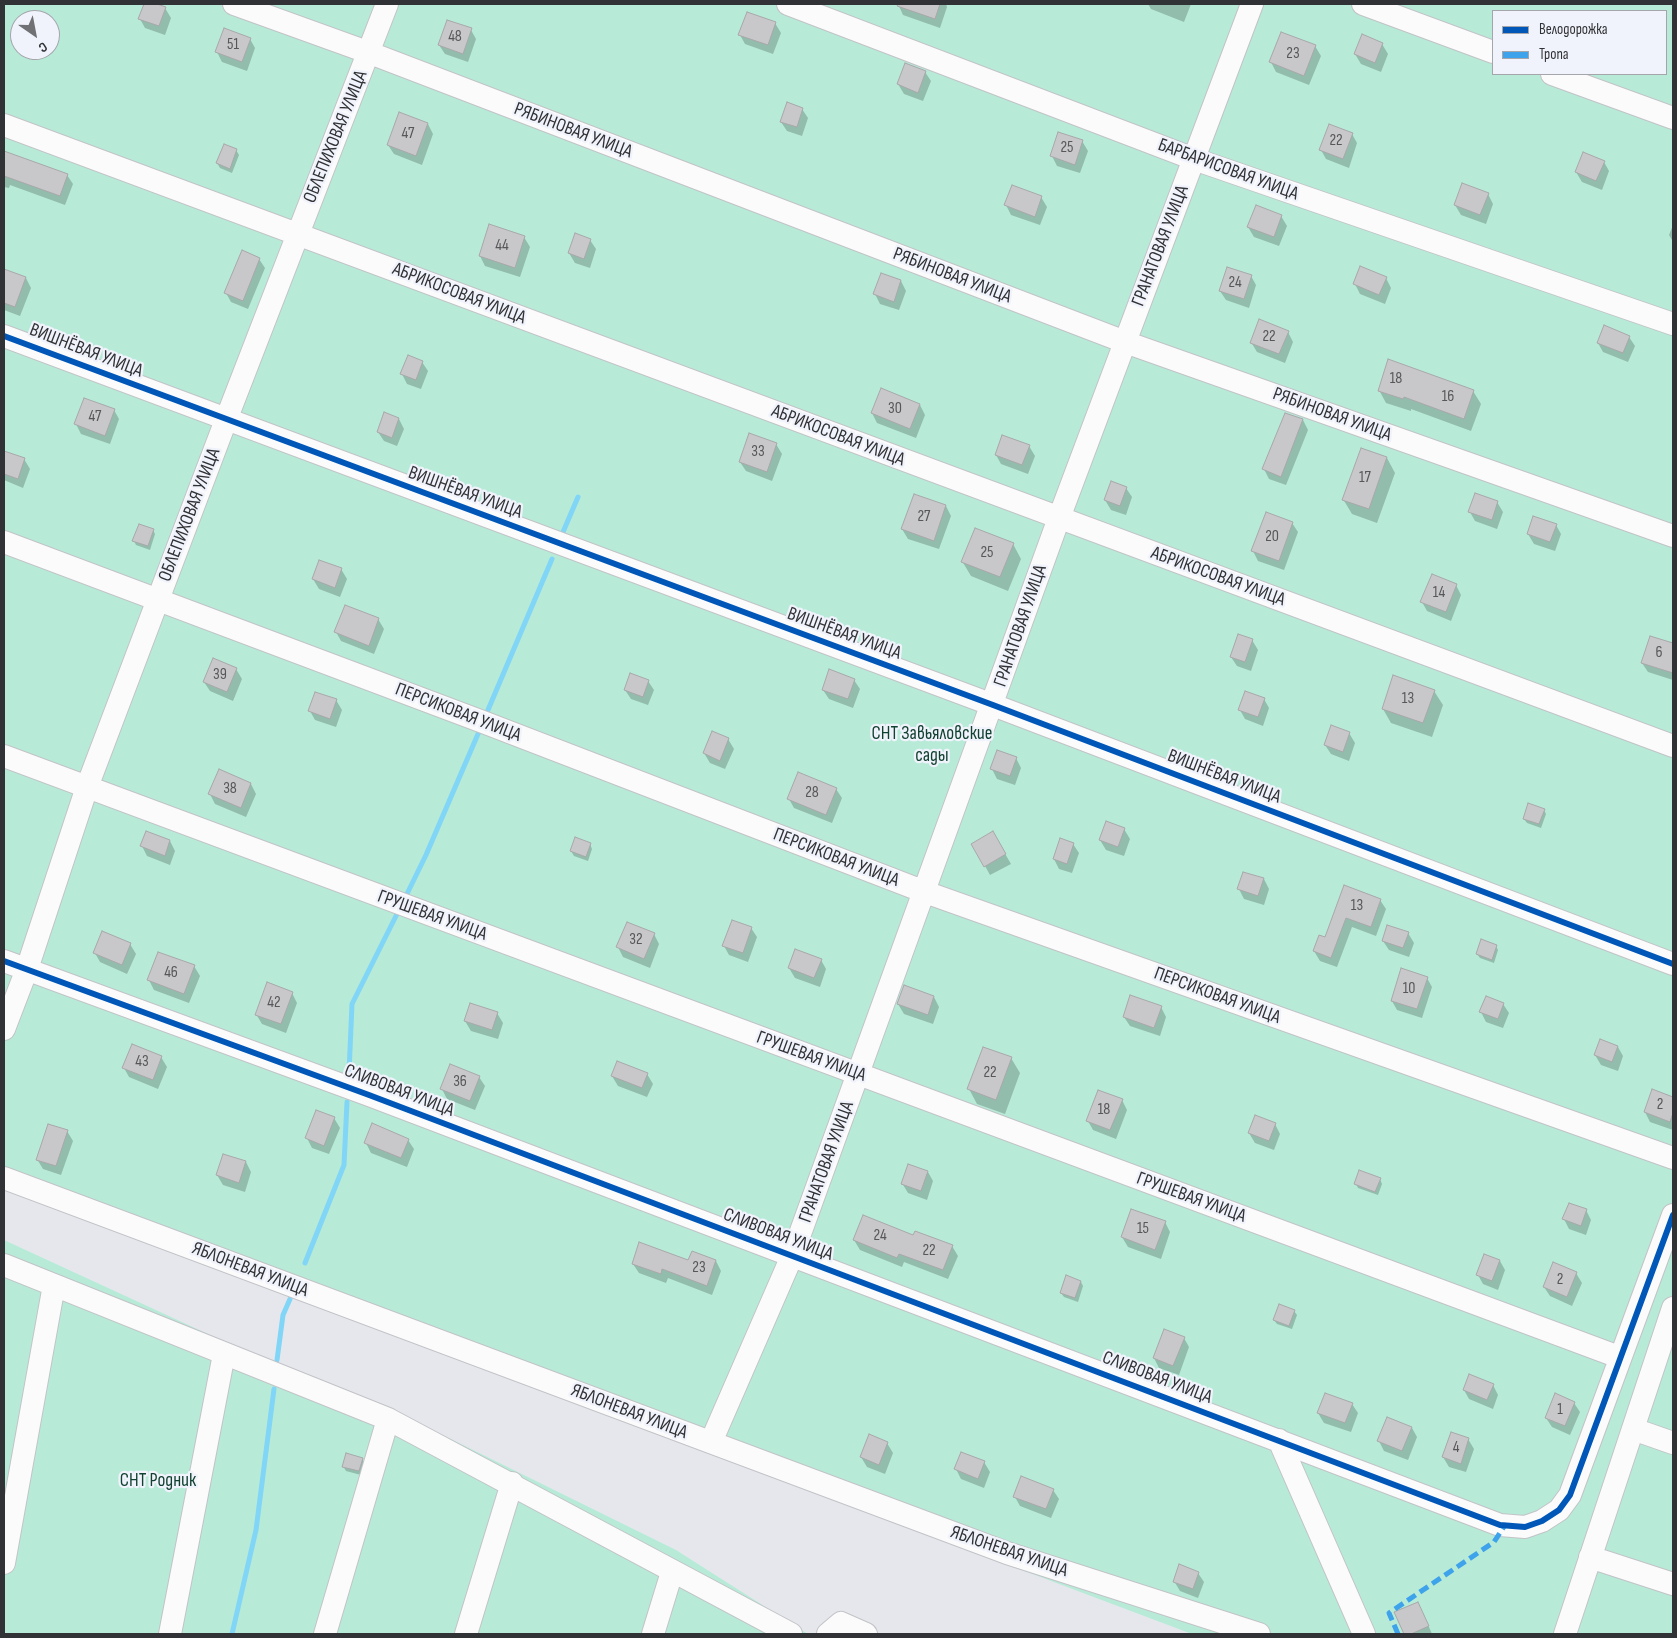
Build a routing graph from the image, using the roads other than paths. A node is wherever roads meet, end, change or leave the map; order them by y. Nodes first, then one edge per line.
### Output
1 (234, 4) edge
2 (387, 4) edge
3 (788, 4) edge
4 (1252, 4) edge
5 (1363, 4) edge
6 (1492, 52) edge
7 (370, 53) junction
8 (1555, 75) edge
9 (1673, 118) edge
10 (4, 125) edge
11 (1194, 158) junction
12 (298, 233) junction
13 (1673, 324) edge
14 (4, 336) edge
15 (1125, 342) junction
16 (226, 420) junction
17 (1059, 518) junction
18 (1673, 536) edge
19 (4, 542) edge
20 (158, 600) junction
21 (993, 705) junction
22 (1673, 746) edge
23 (4, 756) edge
24 (87, 787) junction
25 (925, 892) junction
26 (4, 960) edge
27 (1673, 964) edge
28 (27, 969) junction
29 (4, 1029) edge
30 (859, 1074) junction
31 (1673, 1158) edge
32 (4, 1178) edge
33 (1673, 1215) edge
34 (792, 1256) junction
35 (4, 1264) edge
36 (54, 1285) junction
37 (1673, 1308) edge
38 (224, 1354) junction
39 (1620, 1357) junction
40 (388, 1419) junction
41 (1633, 1430) junction
42 (1279, 1440) junction
43 (711, 1442) junction
44 (1673, 1443) edge
45 (512, 1483) junction
46 (1590, 1557) junction
47 (4, 1562) edge
48 (672, 1572) junction
49 (1673, 1584) edge
50 (170, 1634) edge
51 (325, 1634) edge
52 (466, 1634) edge
53 (653, 1634) edge
54 (791, 1634) edge
55 (828, 1634) edge
56 (866, 1634) edge
57 (1259, 1634) edge
58 (1364, 1634) edge
59 (1564, 1634) edge

1 - 7 street, РЯБИНОВАЯ УЛИЦА
2 - 7 street, ОБЛЕПИХОВАЯ УЛИЦА
3 - 11 street, БАРБАРИСОВАЯ УЛИЦА
4 - 11 street, ГРАНАТОВАЯ УЛИЦА
5 - 6 street
7 - 12 street, ОБЛЕПИХОВАЯ УЛИЦА
7 - 15 street, РЯБИНОВАЯ УЛИЦА
8 - 9 street
10 - 12 street, АБРИКОСОВАЯ УЛИЦА
11 - 13 street, БАРБАРИСОВАЯ УЛИЦА
11 - 15 street, ГРАНАТОВАЯ УЛИЦА
12 - 16 street, ОБЛЕПИХОВАЯ УЛИЦА
12 - 17 street, АБРИКОСОВАЯ УЛИЦА
14 - 16 street, ВИШНЁВАЯ УЛИЦА
15 - 17 street, ГРАНАТОВАЯ УЛИЦА
15 - 18 street, РЯБИНОВАЯ УЛИЦА
16 - 20 street, ОБЛЕПИХОВАЯ УЛИЦА
16 - 21 street, ВИШНЁВАЯ УЛИЦА
17 - 21 street, ГРАНАТОВАЯ УЛИЦА
17 - 22 street, АБРИКОСОВАЯ УЛИЦА
19 - 20 street, ПЕРСИКОВАЯ УЛИЦА
20 - 24 street, ОБЛЕПИХОВАЯ УЛИЦА
20 - 25 street, ПЕРСИКОВАЯ УЛИЦА
21 - 25 street, ГРАНАТОВАЯ УЛИЦА
21 - 27 street, ВИШНЁВАЯ УЛИЦА
23 - 24 street, ГРУШЕВАЯ УЛИЦА
24 - 28 street, ОБЛЕПИХОВАЯ УЛИЦА
24 - 30 street, ГРУШЕВАЯ УЛИЦА
25 - 30 street, ГРАНАТОВАЯ УЛИЦА
25 - 31 street, ПЕРСИКОВАЯ УЛИЦА
26 - 28 street, СЛИВОВАЯ УЛИЦА
28 - 29 street, ОБЛЕПИХОВАЯ УЛИЦА
28 - 34 street, СЛИВОВАЯ УЛИЦА
30 - 34 street, ГРАНАТОВАЯ УЛИЦА
30 - 39 street, ГРУШЕВАЯ УЛИЦА
32 - 43 street, ЯБЛОНЕВАЯ УЛИЦА
33 - 39 street
34 - 42 street, СЛИВОВАЯ УЛИЦА
34 - 43 street, ГРАНАТОВАЯ УЛИЦА
35 - 36 street
36 - 38 street
36 - 47 street
37 - 41 street
38 - 40 street
38 - 50 street
39 - 42 street, СЛИВОВАЯ УЛИЦА
40 - 45 street
40 - 51 street
41 - 44 street
41 - 46 street
42 - 58 street
43 - 57 street, ЯБЛОНЕВАЯ УЛИЦА
45 - 48 street
45 - 52 street
46 - 49 street
46 - 59 street
48 - 53 street
48 - 54 street
55 - 56 street

